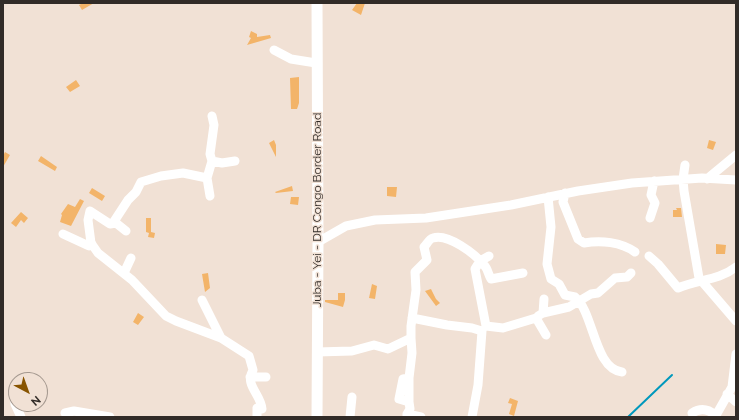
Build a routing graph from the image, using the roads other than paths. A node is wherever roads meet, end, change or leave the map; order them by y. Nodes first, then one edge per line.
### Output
1 (317, 3) edge
2 (274, 50) dead end
3 (316, 63) junction
4 (212, 116) dead end
5 (736, 155) edge
6 (235, 161) dead end
7 (212, 162) junction
8 (685, 165) dead end
9 (207, 178) junction
10 (707, 178) junction
11 (683, 179) junction
12 (736, 180) edge
13 (654, 181) junction
14 (564, 193) junction
15 (210, 196) dead end
16 (548, 197) junction
17 (650, 218) dead end
18 (113, 223) junction
19 (126, 231) dead end
20 (63, 234) dead end
21 (318, 242) junction
22 (92, 244) junction
23 (635, 252) dead end
24 (488, 256) dead end
25 (649, 256) dead end
26 (131, 258) dead end
27 (480, 262) junction
28 (736, 266) edge
29 (124, 273) junction
30 (523, 273) dead end
31 (631, 273) dead end
32 (701, 280) junction
33 (544, 299) dead end
34 (202, 300) dead end
35 (579, 301) junction
36 (539, 316) junction
37 (412, 318) junction
38 (736, 321) edge
39 (546, 335) dead end
40 (221, 338) junction
41 (411, 338) junction
42 (317, 352) junction
43 (736, 354) edge
44 (622, 372) dead end
45 (250, 377) junction
46 (266, 377) dead end
47 (727, 394) junction
48 (352, 397) dead end
49 (736, 402) edge
50 (692, 413) dead end
51 (65, 414) dead end
52 (407, 415) edge
53 (715, 416) edge
54 (110, 417) edge
55 (257, 417) edge
56 (316, 417) edge
57 (350, 417) edge
58 (421, 417) edge
59 (472, 417) edge

1 - 3 main road, Juba - Yei - DR Congo Border Road
2 - 3 street
3 - 21 main road, Juba - Yei - DR Congo Border Road
4 - 7 street
5 - 10 street
6 - 7 street
7 - 9 street
8 - 11 street
9 - 15 street
9 - 18 street
10 - 11 street
10 - 12 street
11 - 13 street
11 - 32 street
13 - 14 street
13 - 17 street
14 - 16 street
14 - 23 street
16 - 21 street
16 - 35 street
18 - 19 street
18 - 22 street
20 - 22 street
21 - 42 main road, Juba - Yei - DR Congo Border Road
22 - 29 street
24 - 27 street
25 - 32 street
26 - 29 street
27 - 30 street
27 - 36 street
27 - 37 street
28 - 32 street
29 - 40 street
31 - 35 street
32 - 38 street
33 - 36 street
34 - 40 street
35 - 36 street
35 - 44 street
36 - 39 street
37 - 41 street
37 - 59 street
40 - 45 street
41 - 42 street
41 - 52 street
42 - 56 main road, Juba - Yei - DR Congo Border Road
43 - 47 street
45 - 46 street
45 - 55 street
47 - 49 street
47 - 53 street
48 - 57 street
50 - 53 street
51 - 54 street
52 - 58 street

